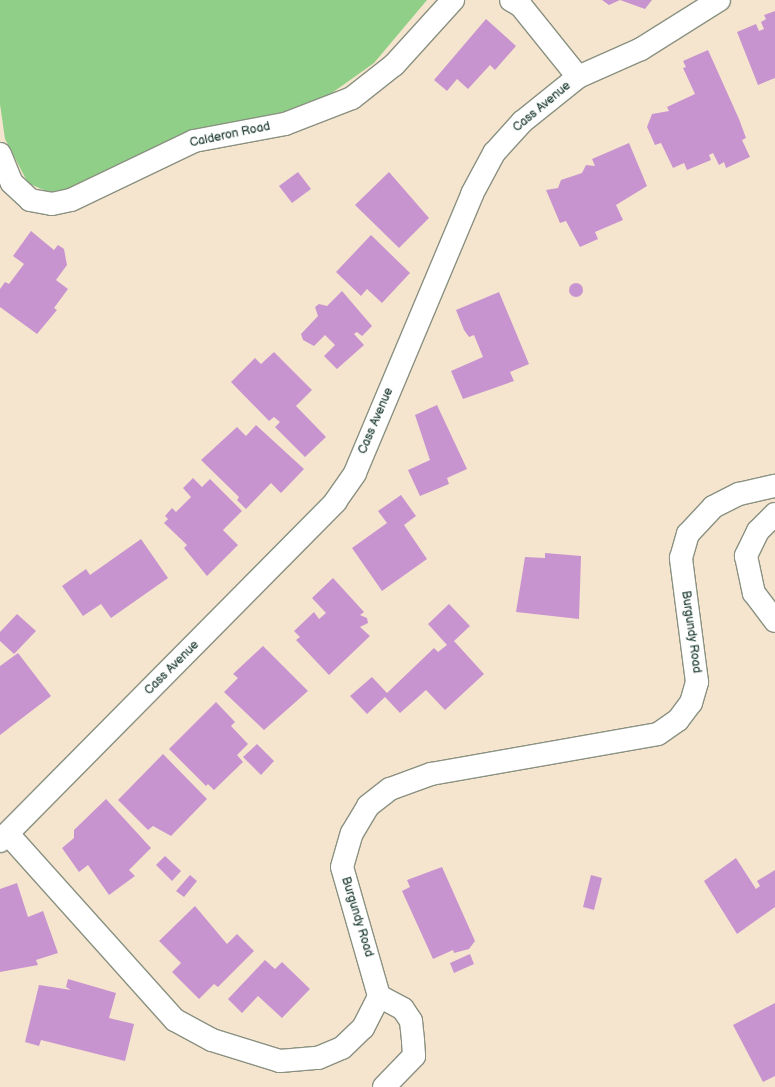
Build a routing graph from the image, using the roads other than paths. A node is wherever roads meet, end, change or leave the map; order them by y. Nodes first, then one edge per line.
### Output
1 (453, 0) edge
2 (511, 0) edge
3 (719, 0) edge
4 (578, 77) junction
5 (0, 154) edge
6 (775, 486) edge
7 (775, 514) edge
8 (775, 621) edge
9 (4, 838) edge
10 (379, 996) junction
11 (384, 1087) edge

1 - 5 street, Calderon Road
2 - 4 street
3 - 4 street, Cass Avenue
4 - 9 street, Cass Avenue
6 - 10 street, Burgundy Road
7 - 8 street
9 - 10 street
10 - 11 street

